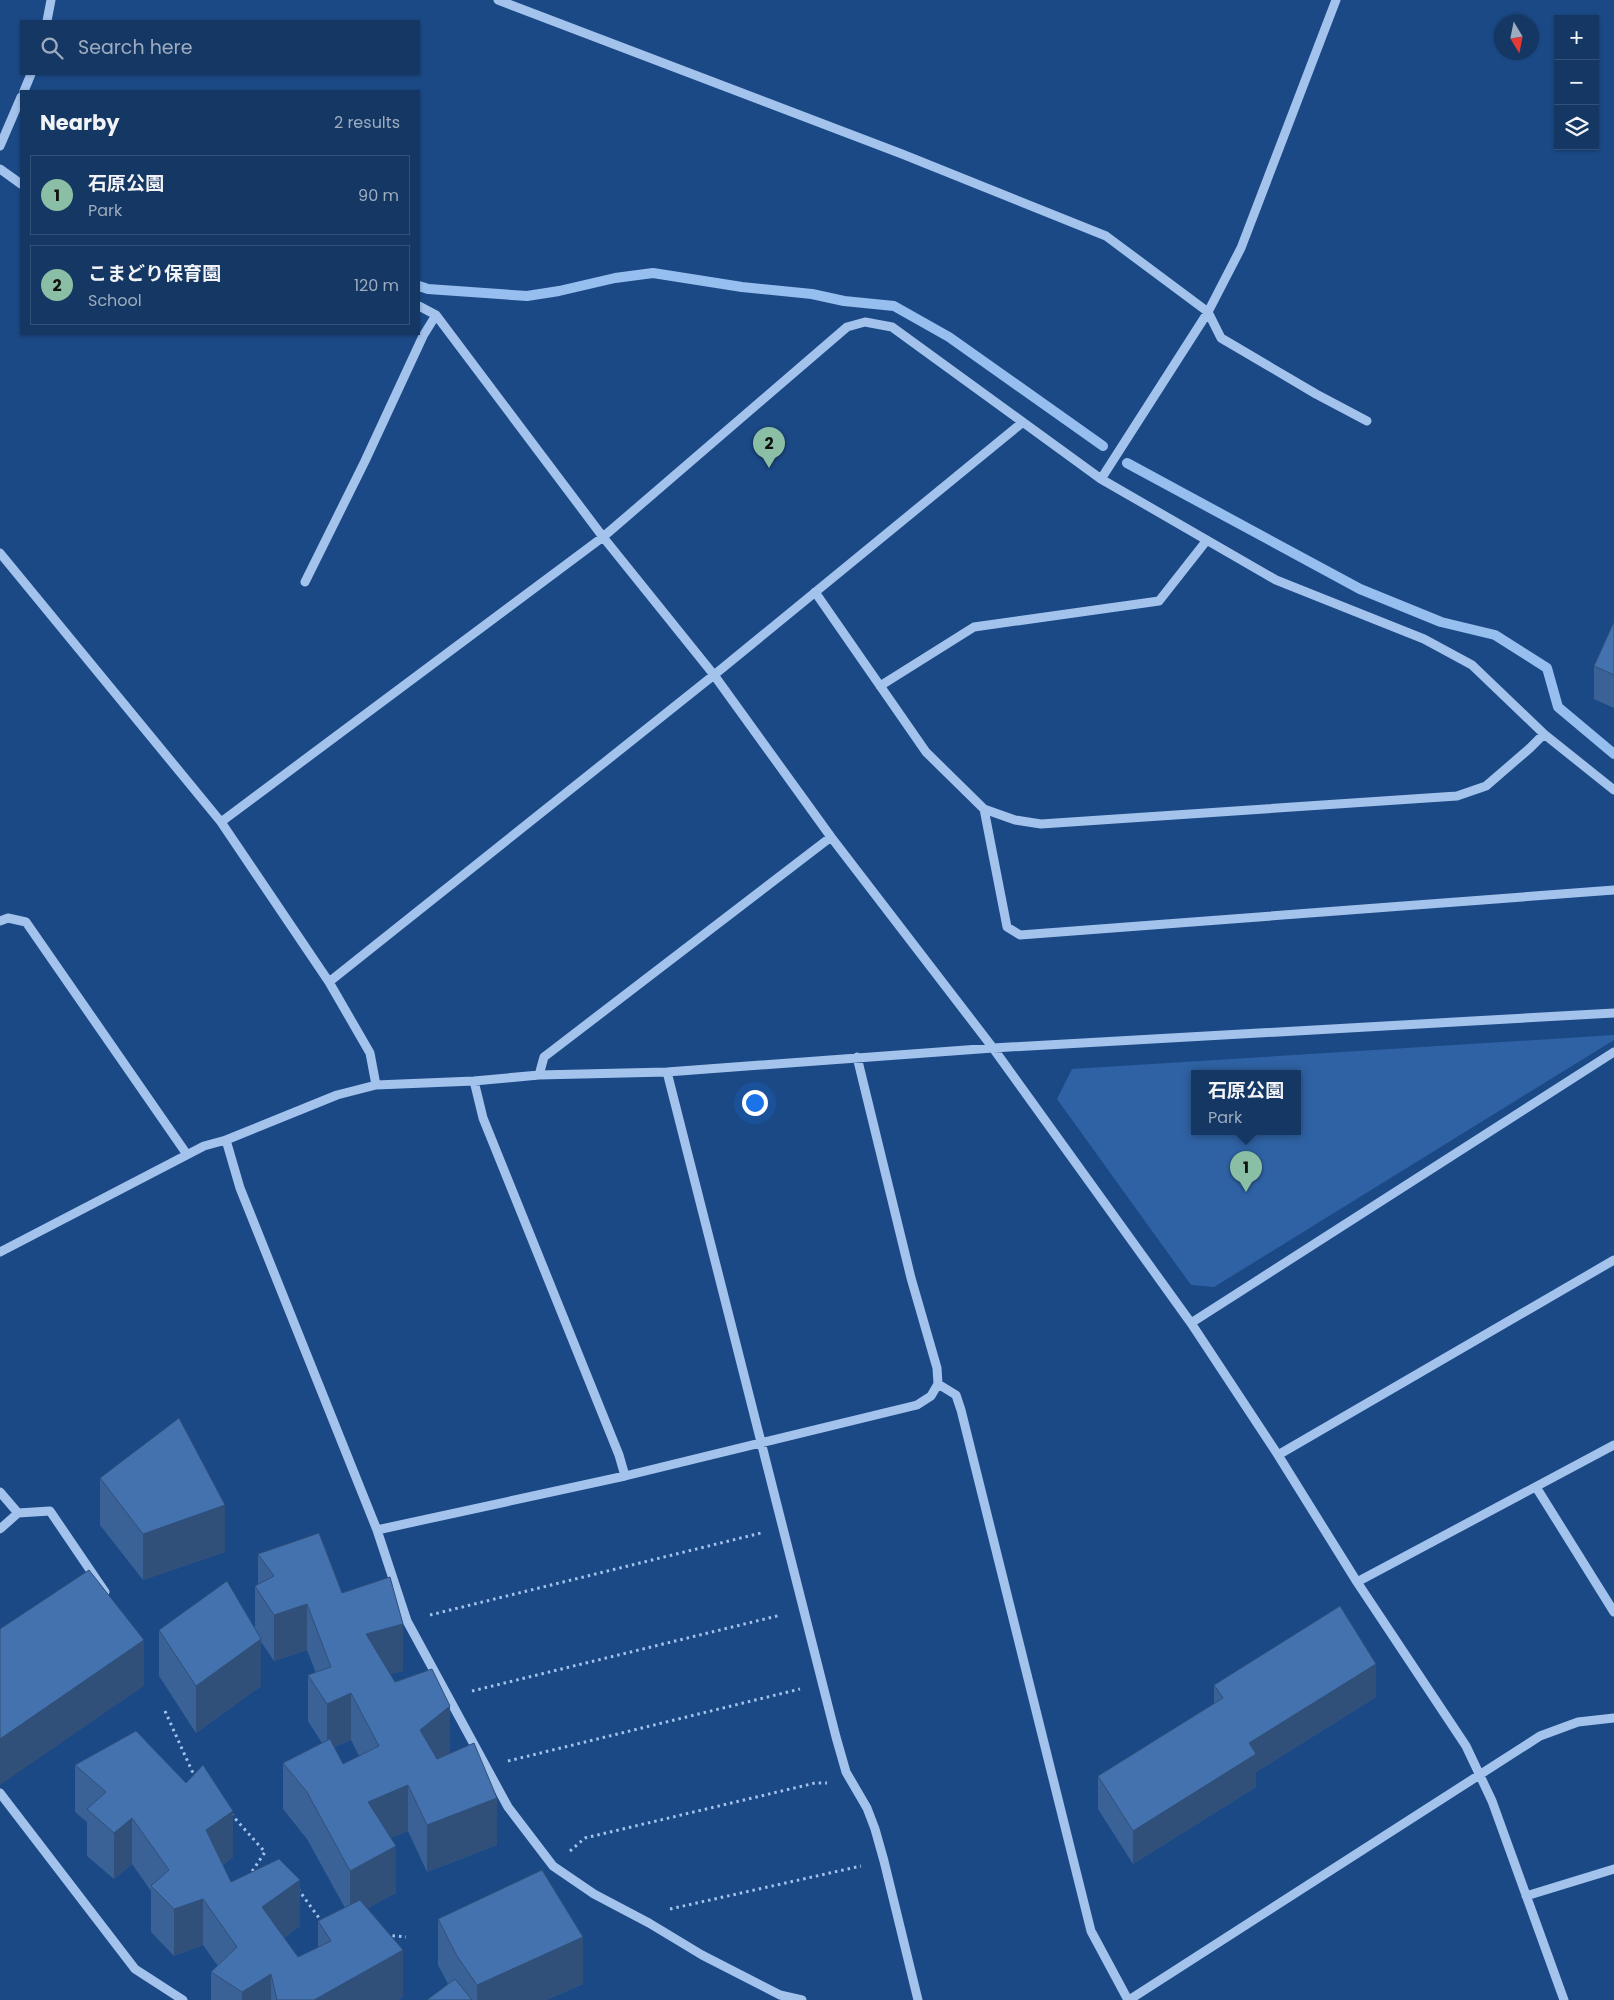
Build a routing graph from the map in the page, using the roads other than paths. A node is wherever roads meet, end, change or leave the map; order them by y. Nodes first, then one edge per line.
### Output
1 (51, 0) edge
2 (498, 0) edge
3 (1336, 0) edge
4 (47, 20) edge
5 (32, 75) edge
6 (24, 90) edge
7 (20, 99) edge
8 (0, 146) edge
9 (0, 169) edge
10 (20, 183) edge
11 (420, 306) edge
12 (1208, 312) junction
13 (436, 314) junction
14 (1367, 421) dead end
15 (1023, 422) junction
16 (1101, 479) junction
17 (603, 537) junction
18 (1207, 540) junction
19 (0, 553) edge
20 (305, 582) dead end
21 (815, 592) junction
22 (714, 675) junction
23 (880, 686) junction
24 (1544, 734) junction
25 (1614, 790) edge
26 (984, 809) junction
27 (221, 822) junction
28 (831, 838) junction
29 (1614, 890) edge
30 (0, 921) edge
31 (329, 982) junction
32 (1614, 1013) edge
33 (992, 1048) junction
34 (1614, 1052) edge
35 (857, 1057) junction
36 (667, 1072) junction
37 (539, 1075) junction
38 (474, 1081) junction
39 (376, 1085) junction
40 (226, 1140) junction
41 (186, 1153) junction
42 (0, 1252) edge
43 (1614, 1260) edge
44 (1191, 1323) junction
45 (938, 1384) junction
46 (761, 1442) junction
47 (1614, 1445) edge
48 (1278, 1455) junction
49 (625, 1476) junction
50 (1536, 1487) junction
51 (0, 1492) edge
52 (18, 1513) junction
53 (0, 1530) edge
54 (377, 1530) junction
55 (1357, 1582) junction
56 (112, 1602) edge
57 (1614, 1612) edge
58 (1614, 1718) edge
59 (1480, 1775) junction
60 (0, 1793) edge
61 (1614, 1869) edge
62 (1526, 1896) junction
63 (778, 1997) edge
64 (183, 2000) edge
65 (802, 2000) edge
66 (918, 2000) edge
67 (1129, 2000) edge
68 (1564, 2000) edge

1 - 4 street
2 - 12 street
3 - 12 street
5 - 6 street
7 - 8 street
9 - 10 street
11 - 13 street
12 - 14 street
12 - 16 street
13 - 17 street
13 - 20 street
15 - 16 street
15 - 17 street
15 - 21 street
16 - 18 street
17 - 22 street
17 - 27 street
18 - 23 street
18 - 24 street
19 - 27 street
21 - 22 street
21 - 23 street
22 - 28 street
22 - 31 street
23 - 26 street
24 - 25 street
24 - 26 street
26 - 29 street
27 - 31 street
28 - 33 street
28 - 37 street
30 - 41 street
31 - 39 street
32 - 33 street
33 - 35 street
33 - 44 street
34 - 44 street
35 - 36 street
35 - 45 street
36 - 37 street
36 - 46 street
37 - 38 street
38 - 39 street
38 - 49 street
39 - 40 street
40 - 41 street
40 - 54 street
41 - 42 street
43 - 48 street
44 - 48 street
45 - 46 street
45 - 67 street
46 - 49 street
46 - 66 street
47 - 50 street
48 - 55 street
49 - 54 street
50 - 55 street
50 - 57 street
51 - 52 street
52 - 53 street
52 - 56 street
54 - 63 street
55 - 59 street
58 - 59 street
59 - 62 street
59 - 67 street
60 - 64 street
61 - 62 street
62 - 68 street
63 - 65 street

